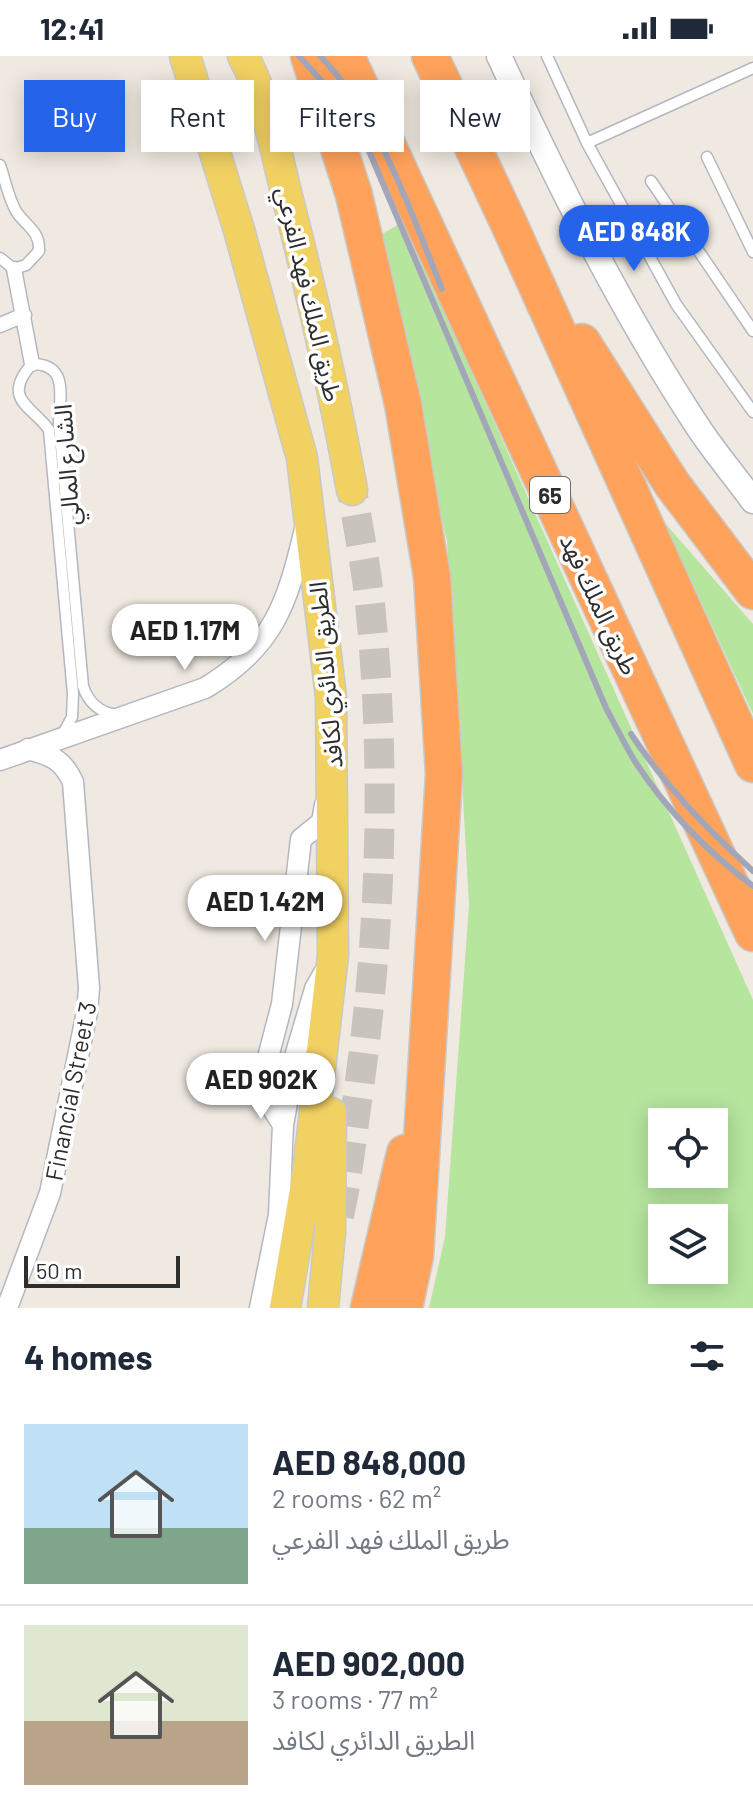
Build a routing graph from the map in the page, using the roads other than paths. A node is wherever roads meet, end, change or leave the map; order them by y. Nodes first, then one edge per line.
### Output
1 (185, 56) edge
2 (243, 56) edge
3 (309, 56) edge
4 (346, 56) edge
5 (430, 56) edge
6 (499, 56) edge
7 (547, 56) edge
8 (753, 68) edge
9 (587, 143) junction
10 (707, 157) dead end
11 (0, 165) edge
12 (651, 181) dead end
13 (509, 224) junction
14 (753, 252) edge
15 (0, 258) edge
16 (14, 269) junction
17 (24, 315) junction
18 (0, 325) edge
19 (753, 331) edge
20 (32, 364) junction
21 (753, 412) edge
22 (352, 490) tunnel mouth
23 (753, 501) edge
24 (308, 513) junction
25 (753, 591) edge
26 (127, 715) junction
27 (62, 737) junction
28 (28, 749) junction
29 (333, 754) junction
30 (0, 760) edge
31 (753, 764) edge
32 (753, 933) edge
33 (333, 955) junction
34 (423, 1116) junction
35 (283, 1125) junction
36 (7, 1308) edge
37 (260, 1308) edge
38 (285, 1308) edge
39 (323, 1308) edge
40 (369, 1308) edge
41 (404, 1308) edge

1 - 24 main road, الطريق الدائري لكافد
2 - 22 main road, طريق الملك فهد الفرعي
3 - 34 highway
4 - 32 highway, طريق الملك فهد / 65
5 - 13 highway
6 - 23 street
7 - 9 lane
8 - 9 lane
9 - 21 lane
10 - 14 lane
11 - 16 lane
12 - 19 lane
13 - 25 highway
13 - 31 highway
15 - 16 lane
16 - 17 street
17 - 18 street
17 - 20 street
20 - 26 lane, الشارع المالي
20 - 27 lane, الشارع المالي
24 - 26 street
24 - 29 main road, الطريق الدائري لكافد
26 - 27 street
27 - 28 street
28 - 30 street
28 - 36 street, Financial Street 3
29 - 33 main road, الطريق الدائري لكافد
29 - 35 street
33 - 35 street
33 - 38 main road, الطريق الدائري لكافد
33 - 39 main road
34 - 40 highway
34 - 41 highway
35 - 37 street

